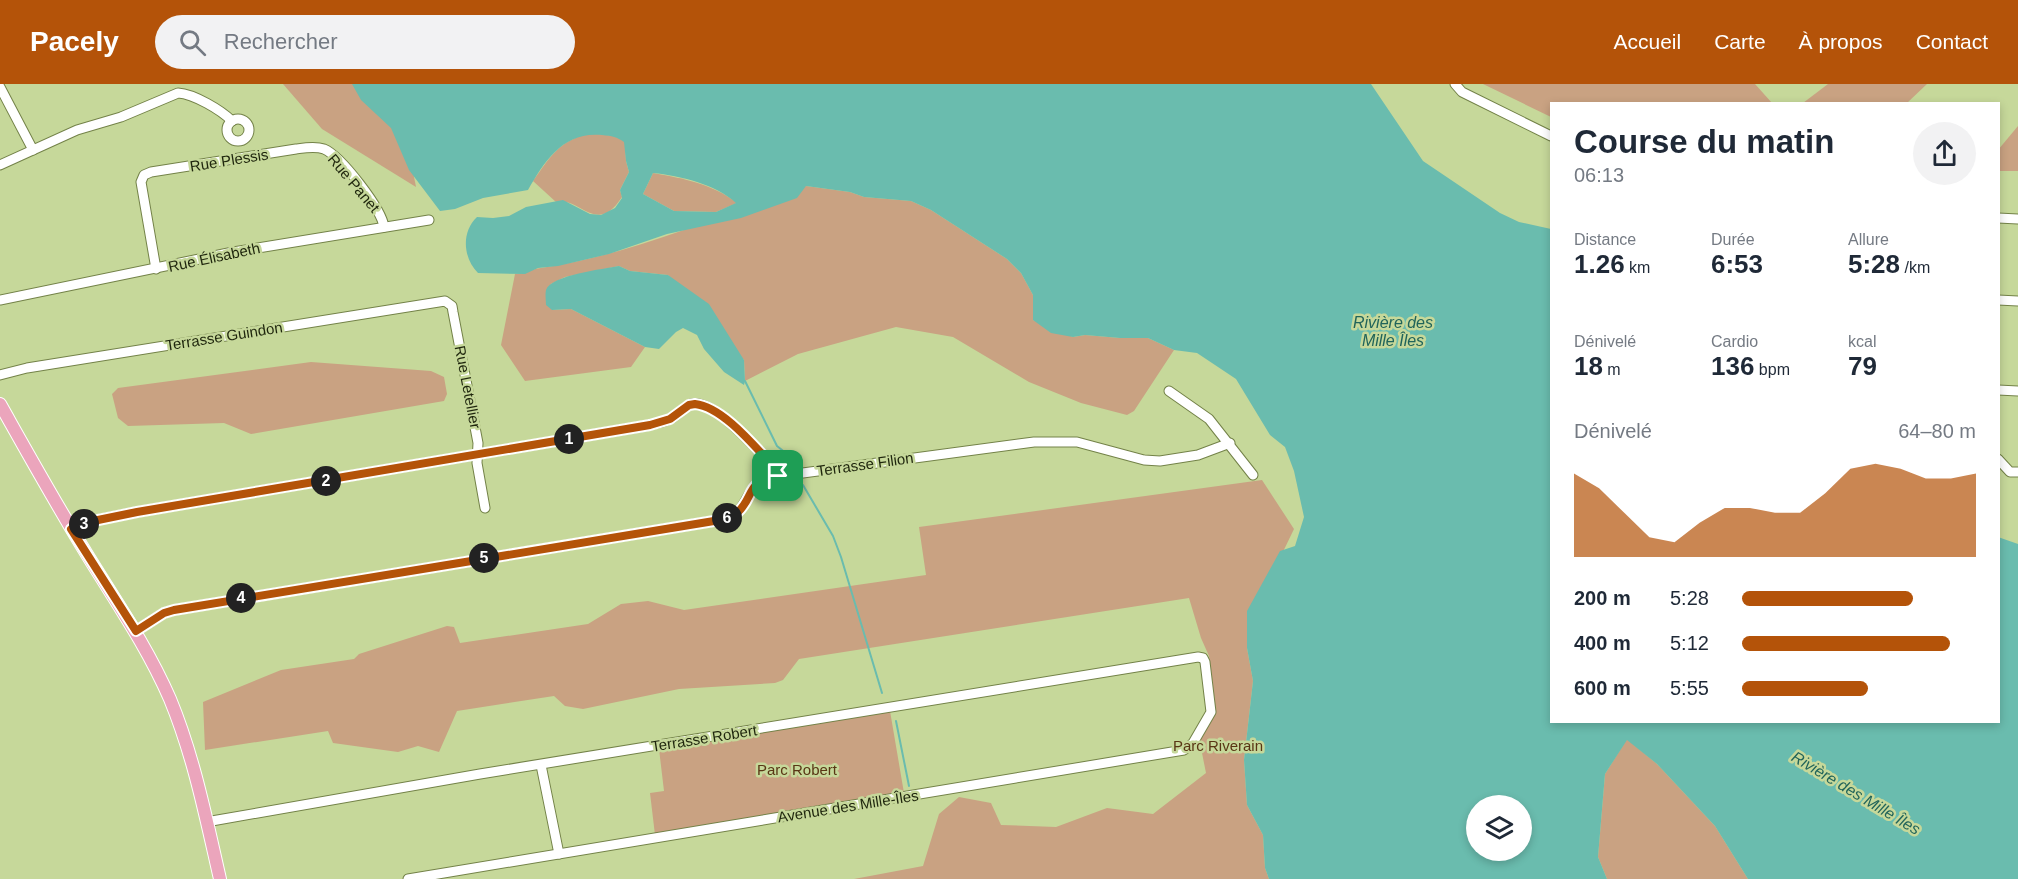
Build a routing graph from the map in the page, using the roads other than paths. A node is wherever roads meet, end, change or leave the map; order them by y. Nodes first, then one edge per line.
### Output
1 (1455, 84) edge
2 (0, 87) edge
3 (232, 121) dead end
4 (1550, 136) edge
5 (317, 148) joint
6 (33, 150) junction
7 (0, 165) edge
8 (2000, 218) edge
9 (2018, 219) edge
10 (429, 220) dead end
11 (384, 227) junction
12 (156, 268) junction
13 (0, 300) edge
14 (2000, 300) edge
15 (2018, 301) edge
16 (449, 303) joint
17 (0, 375) edge
18 (2000, 390) edge
19 (1169, 391) dead end
20 (2018, 391) edge
21 (0, 404) edge
22 (1230, 443) junction
23 (477, 456) junction
24 (2000, 461) edge
25 (2018, 472) edge
26 (1253, 475) dead end
27 (778, 476) junction
28 (485, 508) dead end
29 (71, 529) junction
30 (136, 631) junction
31 (1201, 657) joint
32 (541, 765) junction
33 (206, 822) junction
34 (559, 854) junction
35 (220, 879) edge
36 (408, 879) edge

1 - 4 street
2 - 6 street
3 - 6 street
5 - 11 street, Rue Panet
5 - 12 street, Rue Plessis
6 - 7 street
8 - 9 street
10 - 11 street, Rue Élisabeth
11 - 12 street, Rue Élisabeth
12 - 13 street, Rue Élisabeth
14 - 15 street
16 - 17 street, Terrasse Guindon
16 - 23 street, Rue Letellier
18 - 20 street
19 - 22 street
21 - 29 main road
22 - 26 street
22 - 27 street, Terrasse Filion
23 - 27 street
23 - 28 street, Rue Letellier
23 - 29 street
24 - 25 street
27 - 30 street, Terrasse Filion
29 - 30 main road
30 - 33 main road
31 - 32 street, Terrasse Robert
31 - 34 street, Avenue des Mille-Îles
32 - 33 street, Terrasse Robert
32 - 34 street
33 - 35 main road
34 - 36 street, Avenue des Mille-Îles

